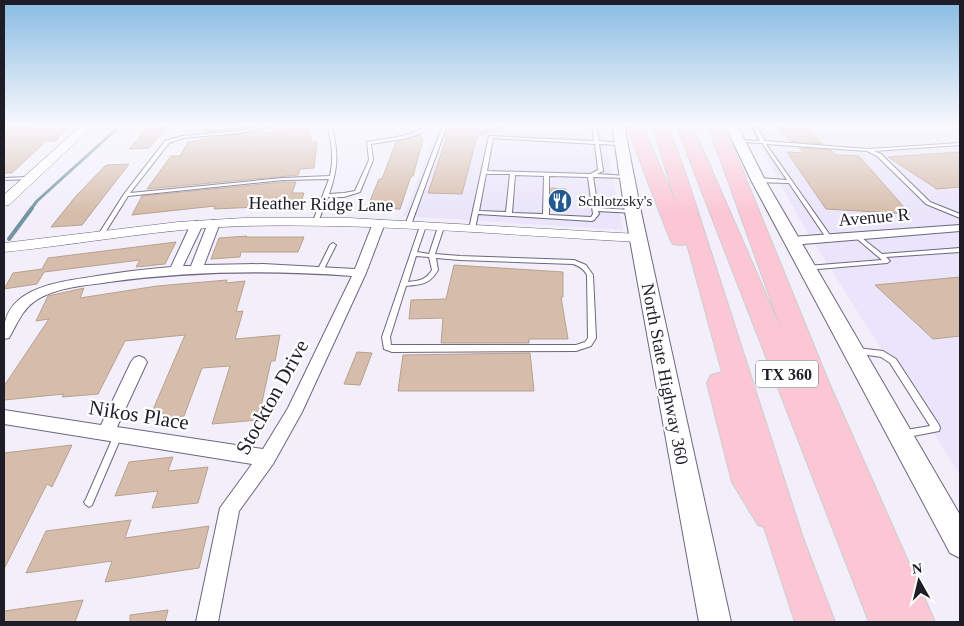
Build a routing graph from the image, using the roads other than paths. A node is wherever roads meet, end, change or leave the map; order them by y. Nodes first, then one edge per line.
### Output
1 (56, 154) edge
2 (156, 154) edge
3 (336, 154) edge
4 (370, 154) edge
5 (434, 154) edge
6 (488, 154) edge
7 (597, 154) edge
8 (623, 154) edge
9 (646, 154) edge
10 (670, 154) edge
11 (696, 154) edge
12 (727, 154) edge
13 (745, 154) edge
14 (772, 154) edge
15 (877, 154) edge
16 (485, 172) junction
17 (513, 173) junction
18 (546, 174) junction
19 (590, 176) junction
20 (333, 177) junction
21 (29, 178) junction
22 (627, 178) junction
23 (4, 179) edge
24 (758, 180) junction
25 (791, 182) junction
26 (327, 193) junction
27 (126, 196) junction
28 (4, 202) edge
29 (595, 209) junction
30 (476, 212) junction
31 (633, 212) junction
32 (509, 214) junction
33 (546, 216) junction
34 (960, 216) edge
35 (316, 221) junction
36 (214, 223) junction
37 (379, 223) junction
38 (197, 224) junction
39 (408, 225) junction
40 (423, 226) junction
41 (441, 227) junction
42 (960, 228) edge
43 (472, 229) junction
44 (101, 235) junction
45 (857, 236) junction
46 (638, 238) junction
47 (829, 238) junction
48 (791, 241) junction
49 (333, 245) dead end
50 (4, 248) edge
51 (960, 250) edge
52 (414, 254) junction
53 (432, 255) junction
54 (881, 256) junction
55 (196, 268) junction
56 (807, 268) junction
57 (321, 269) junction
58 (175, 271) junction
59 (360, 273) junction
60 (405, 284) junction
61 (4, 334) edge
62 (853, 350) junction
63 (139, 362) dead end
64 (4, 418) edge
65 (112, 434) junction
66 (900, 435) junction
67 (267, 458) junction
68 (89, 502) dead end
69 (784, 534) junction
70 (960, 543) edge
71 (207, 622) edge
72 (715, 622) edge
73 (815, 622) edge
74 (890, 622) edge
75 (915, 622) edge

1 - 21 street
2 - 27 lane
3 - 20 lane
4 - 26 lane
5 - 39 lane
6 - 16 lane
7 - 19 lane
8 - 22 main road, North State Highway 360
9 - 69 highway
10 - 69 highway, TX 360
11 - 74 highway, TX 360
12 - 75 highway
13 - 24 main road
14 - 25 lane
15 - 34 lane
16 - 17 lane
16 - 30 lane
17 - 18 lane
17 - 32 lane
18 - 19 lane
18 - 33 lane
19 - 22 lane
19 - 29 lane
20 - 26 lane
20 - 27 lane
21 - 23 lane
21 - 28 street
22 - 31 main road, North State Highway 360
24 - 25 lane
24 - 48 main road
25 - 47 lane
26 - 35 lane
27 - 44 lane
29 - 31 lane
29 - 33 lane
30 - 32 lane
30 - 43 lane
31 - 46 main road, North State Highway 360
32 - 33 lane
35 - 36 street, Heather Ridge Lane
35 - 37 street, Heather Ridge Lane
36 - 38 street, Heather Ridge Lane
36 - 55 street
37 - 39 street, Heather Ridge Lane
37 - 59 street, Stockton Drive
38 - 44 street, Heather Ridge Lane
38 - 58 street
39 - 40 street, Heather Ridge Lane
40 - 41 street, Heather Ridge Lane
40 - 52 lane
41 - 43 street, Heather Ridge Lane
41 - 53 lane
42 - 45 street, Avenue R
43 - 46 street, Heather Ridge Lane
44 - 50 street, Heather Ridge Lane
45 - 47 street, Avenue R
45 - 54 lane
46 - 72 main road, North State Highway 360
47 - 48 street, Avenue R
48 - 56 main road
49 - 57 lane
51 - 54 lane
52 - 53 lane
52 - 60 lane
53 - 60 lane
53 - 60 lane
54 - 56 lane
55 - 57 street
55 - 58 street
56 - 62 main road
57 - 59 street
58 - 61 street
59 - 67 street, Stockton Drive
62 - 66 main road
62 - 66 lane
63 - 65 street
64 - 65 street, Nikos Place
65 - 67 street, Nikos Place
65 - 68 lane
66 - 70 main road
67 - 71 street, Stockton Drive
69 - 73 highway, TX 360

